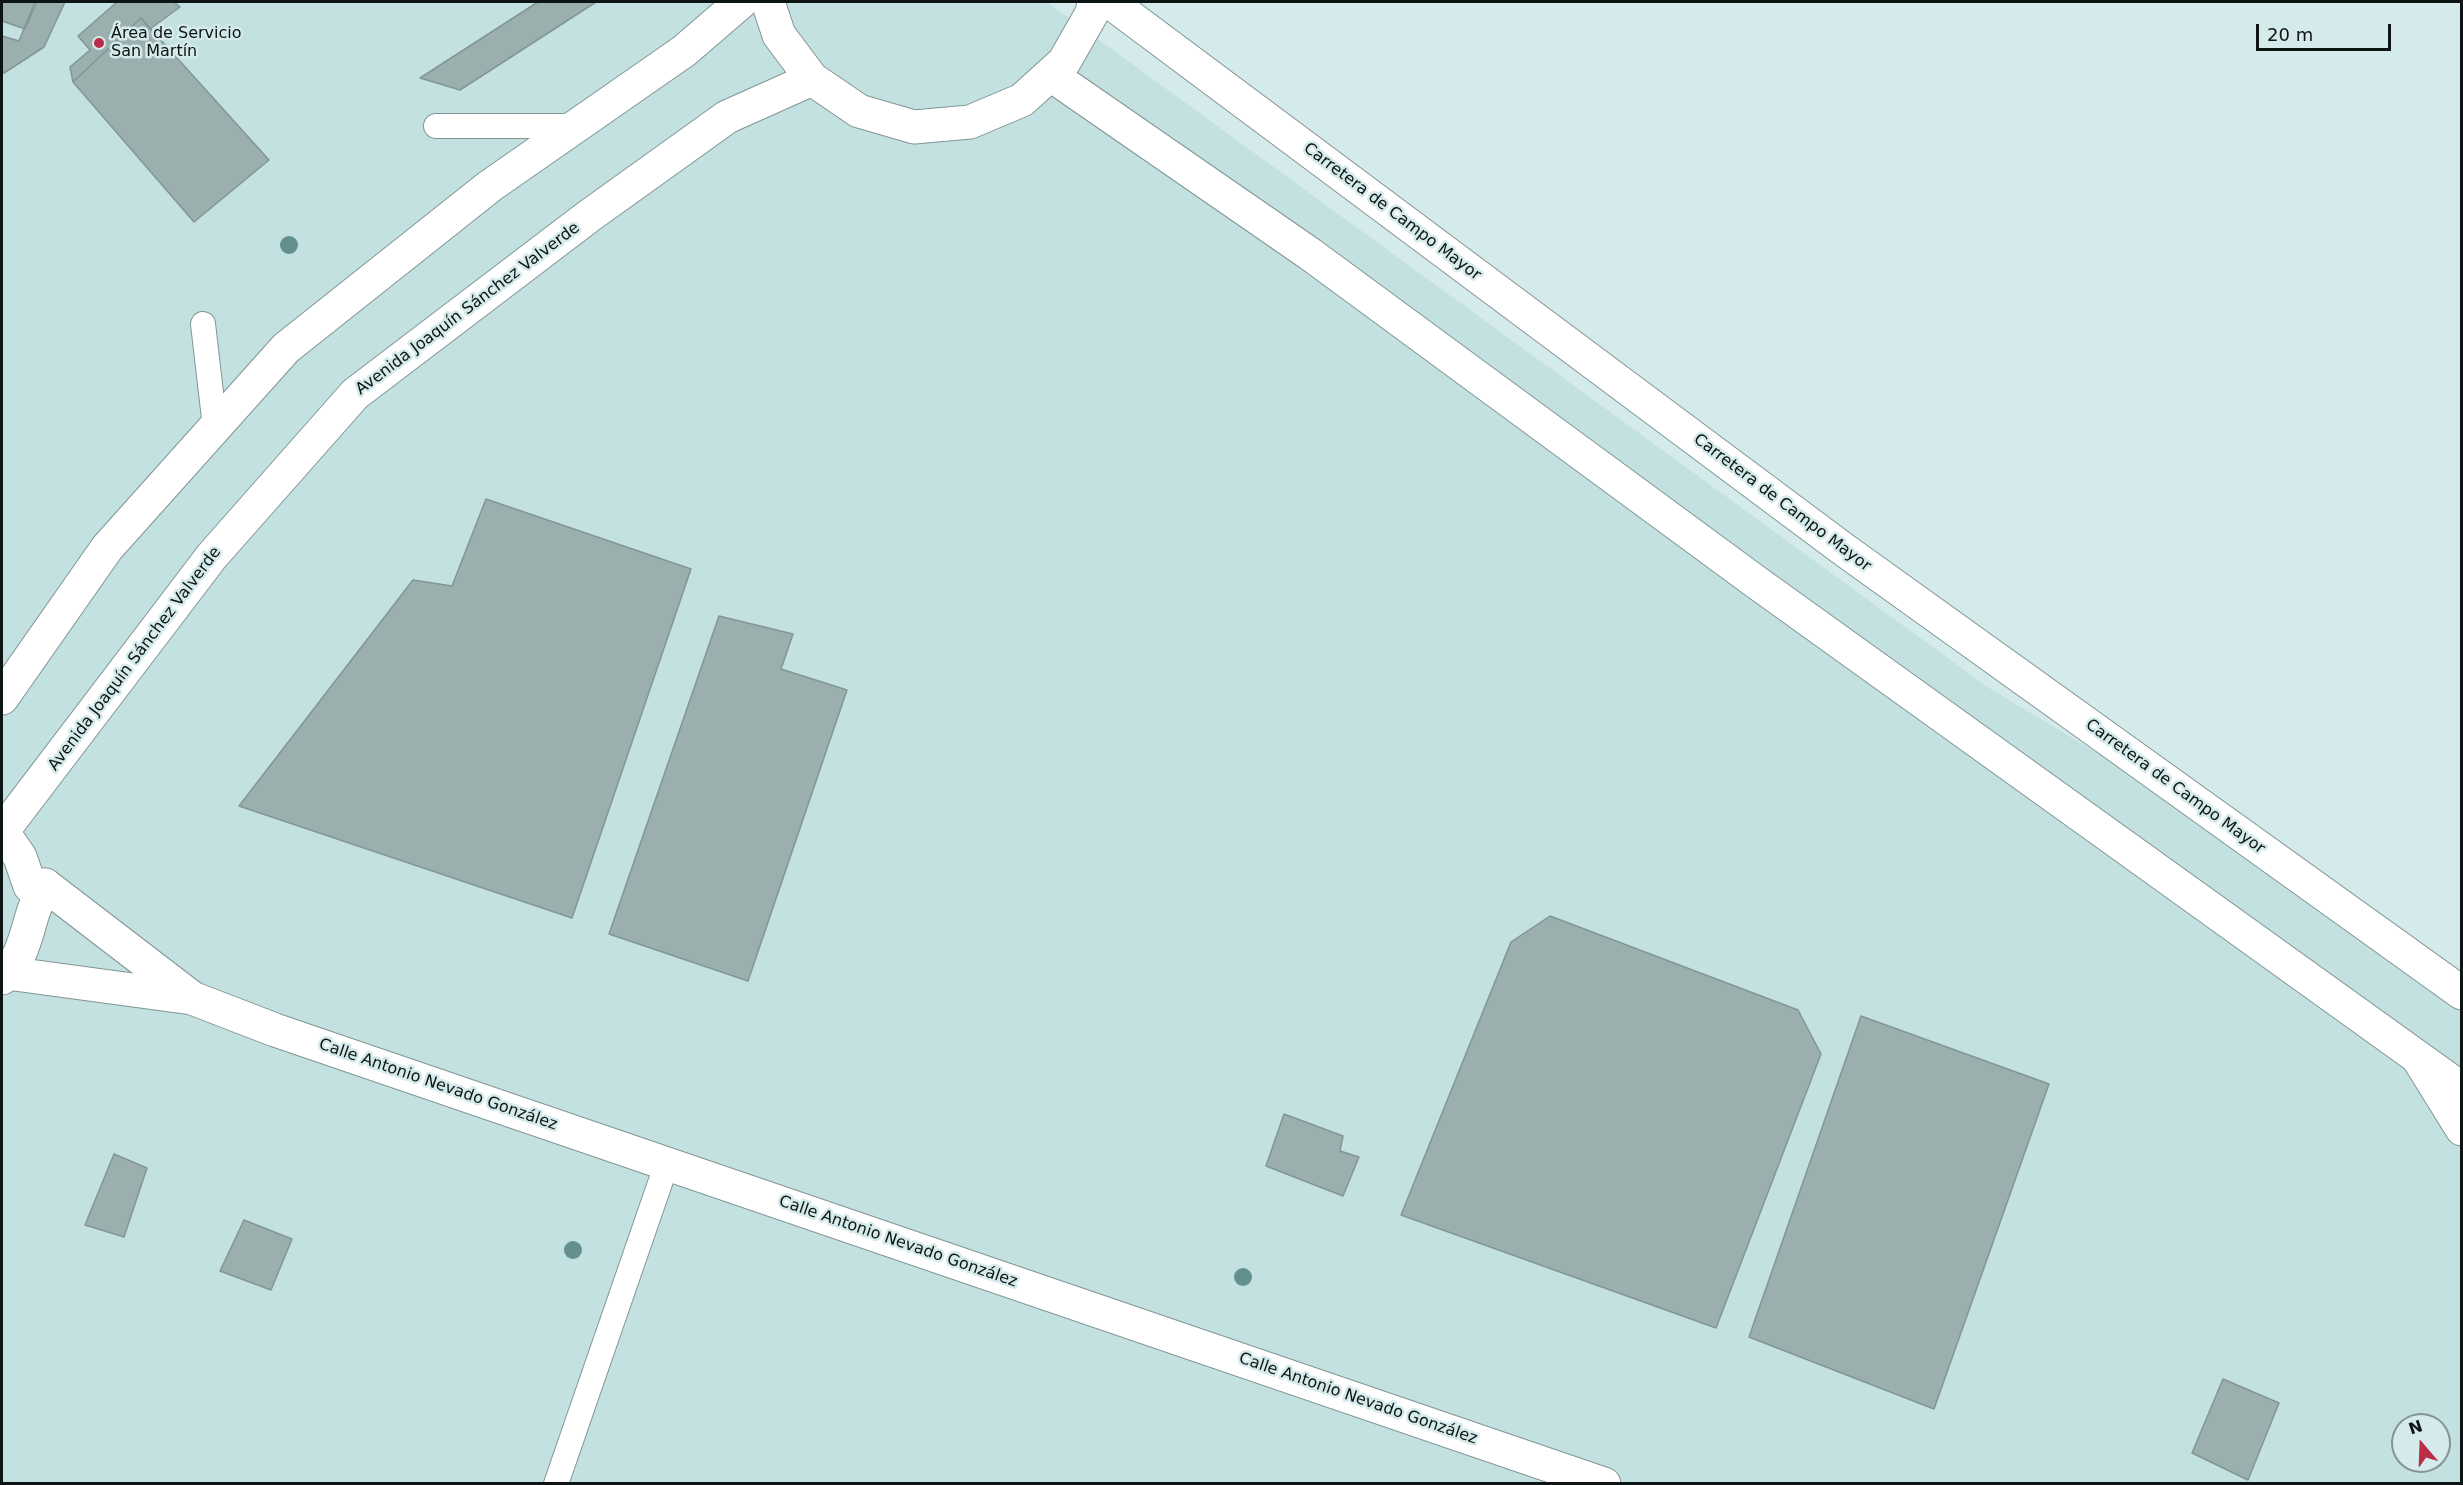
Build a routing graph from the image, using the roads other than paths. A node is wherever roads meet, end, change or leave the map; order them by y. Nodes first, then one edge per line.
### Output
1 (741, 2) edge
2 (768, 2) edge
3 (1094, 2) edge
4 (1110, 2) edge
5 (1051, 75) junction
6 (812, 79) junction
7 (436, 126) dead end
8 (576, 126) junction
9 (203, 324) dead end
10 (215, 427) junction
11 (2, 698) edge
12 (2, 832) edge
13 (45, 885) junction
14 (4, 975) edge
15 (2462, 993) edge
16 (192, 998) junction
17 (2418, 1058) junction
18 (2462, 1089) edge
19 (2462, 1129) edge
20 (667, 1163) junction
21 (555, 1484) edge
22 (1604, 1484) edge

1 - 8 main road
2 - 6 main road
3 - 5 main road
4 - 15 main road, Carretera de Campo Mayor
5 - 6 main road
5 - 17 main road
6 - 12 main road, Avenida Joaquín Sánchez Valverde
7 - 8 lane
8 - 10 main road
9 - 10 lane
10 - 11 main road
12 - 13 main road, Calle Antonio Nevado González
13 - 14 main road, Calle Antonio Nevado González
13 - 16 main road, Calle Antonio Nevado González
14 - 16 main road, Calle Antonio Nevado González
16 - 20 main road, Calle Antonio Nevado González
17 - 18 main road
17 - 19 main road
20 - 21 lane
20 - 22 main road, Calle Antonio Nevado González

